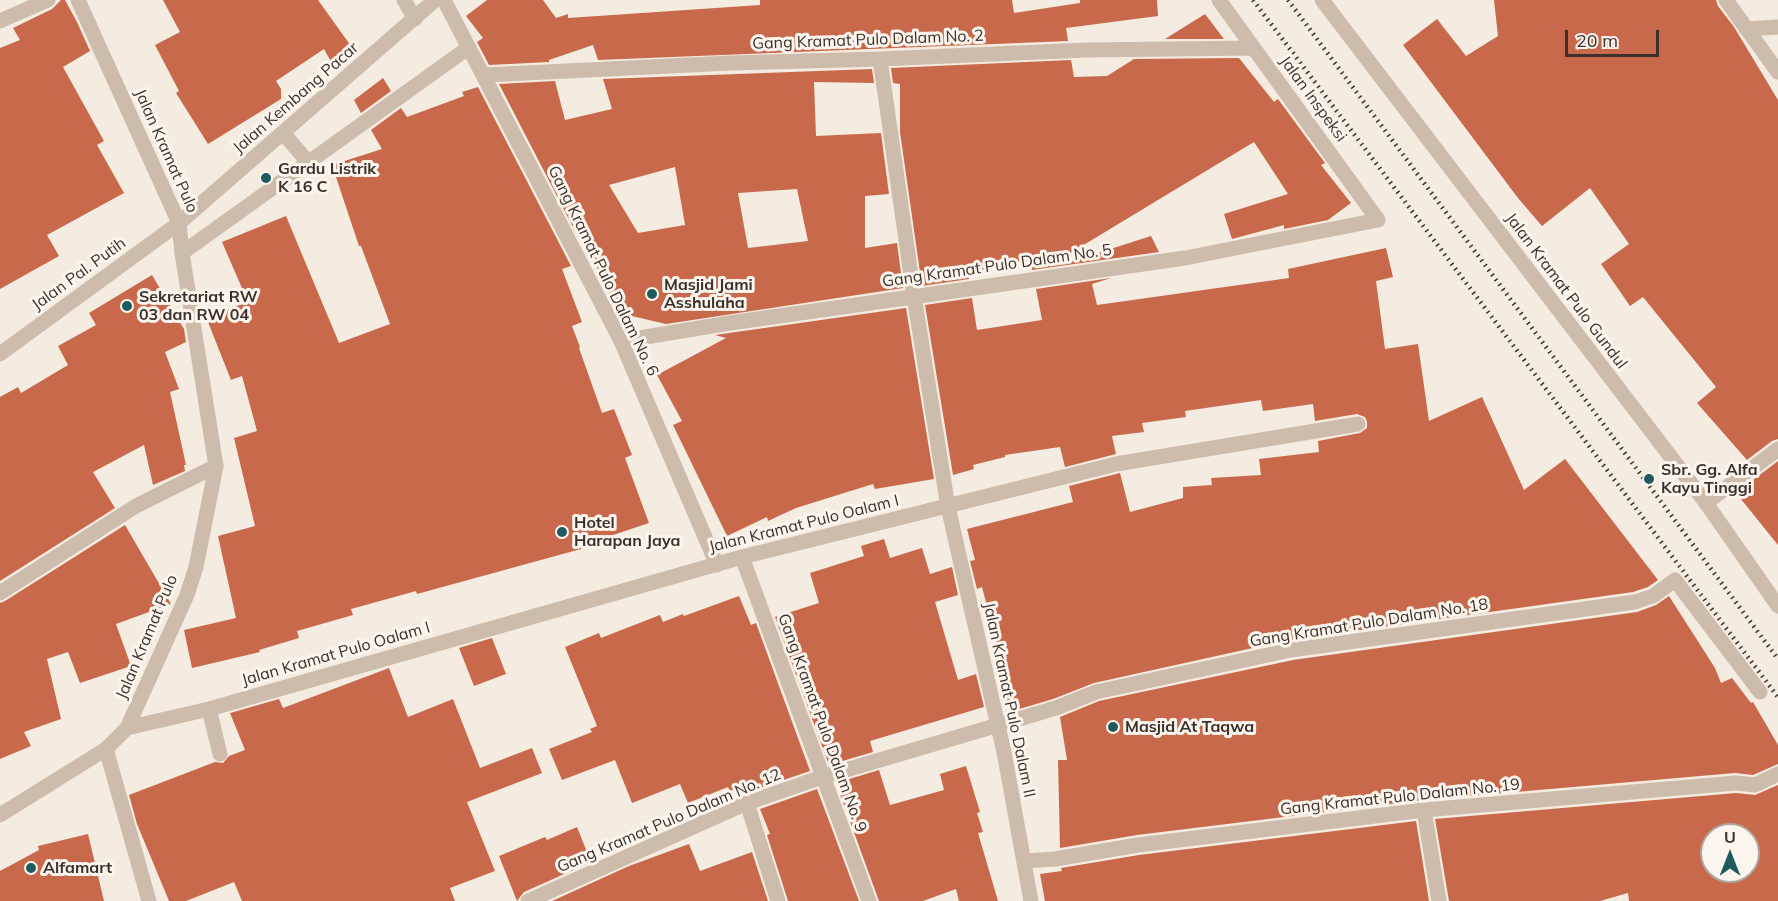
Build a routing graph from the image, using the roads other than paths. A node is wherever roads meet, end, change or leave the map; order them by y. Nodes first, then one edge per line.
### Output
1 (48, 0) edge
2 (78, 0) edge
3 (405, 0) edge
4 (1219, 0) edge
5 (1322, 0) edge
6 (1726, 0) edge
7 (441, 1) edge
8 (415, 19) junction
9 (0, 21) edge
10 (1778, 27) edge
11 (1746, 29) junction
12 (465, 42) junction
13 (1254, 48) junction
14 (880, 59) junction
15 (1778, 72) edge
16 (484, 75) junction
17 (287, 138) junction
18 (308, 162) junction
19 (1378, 220) joint
20 (179, 222) junction
21 (182, 253) junction
22 (914, 297) junction
23 (621, 341) junction
24 (0, 354) edge
25 (1358, 424) dead end
26 (1778, 449) edge
27 (216, 466) junction
28 (1706, 503) junction
29 (948, 507) junction
30 (742, 557) junction
31 (717, 565) junction
32 (0, 593) edge
33 (1778, 606) edge
34 (1760, 692) dead end
35 (209, 709) junction
36 (997, 724) junction
37 (127, 728) junction
38 (106, 749) junction
39 (220, 754) dead end
40 (1778, 774) edge
41 (822, 777) junction
42 (747, 803) junction
43 (1424, 810) junction
44 (0, 815) edge
45 (1024, 861) junction
46 (149, 901) edge
47 (528, 901) edge
48 (778, 901) edge
49 (869, 901) edge
50 (1031, 901) edge
51 (1439, 901) edge

1 - 9 street
2 - 20 street, Jalan Kramat Pulo
3 - 8 street
4 - 13 street, Jalan Inspeksi
5 - 28 street, Jalan Kramat Pulo Gundul
6 - 11 street
7 - 8 street, Jalan Kembang Pacar
7 - 12 street, Gang Kramat Pulo Dalam No. 6
8 - 17 street, Jalan Kembang Pacar
10 - 11 street
11 - 15 street
12 - 16 street, Gang Kramat Pulo Dalam No. 6
12 - 18 street
13 - 14 street, Gang Kramat Pulo Dalam No. 2
13 - 19 street, Jalan Inspeksi
14 - 16 street, Gang Kramat Pulo Dalam No. 2
14 - 22 street, Jalan Kramat Pulo Dalam II
16 - 23 street, Gang Kramat Pulo Dalam No. 6
17 - 18 street
17 - 20 street, Jalan Kembang Pacar
18 - 21 street
19 - 22 street, Gang Kramat Pulo Dalam No. 5
20 - 21 street, Jalan Kramat Pulo
20 - 24 street, Jalan Pal. Putih
21 - 27 street, Jalan Kramat Pulo
22 - 23 street, Gang Kramat Pulo Dalam No. 5
22 - 29 street, Jalan Kramat Pulo Dalam II
23 - 31 street, Gang Kramat Pulo Dalam No. 6
25 - 29 street, Jalan Kramat Pulo Oalam I
26 - 28 street
27 - 32 street
27 - 37 street, Jalan Kramat Pulo
28 - 33 street, Jalan Kramat Pulo Gundul
29 - 30 street, Jalan Kramat Pulo Oalam I
29 - 36 street, Jalan Kramat Pulo Dalam II
30 - 31 street, Jalan Kramat Pulo Oalam I
30 - 41 street, Gang Kramat Pulo Dalam No. 9
31 - 35 street, Jalan Kramat Pulo Oalam I
34 - 36 street, Gang Kramat Pulo Dalam No. 18
35 - 37 street, Jalan Kramat Pulo Oalam I
35 - 39 street
36 - 41 street, Gang Kramat Pulo Dalam No. 12
36 - 45 street, Jalan Kramat Pulo Dalam II
37 - 38 street, Jalan Kramat Pulo
38 - 44 street, Jalan Kramat Pulo
38 - 46 street
40 - 43 street, Gang Kramat Pulo Dalam No. 19
41 - 42 street, Gang Kramat Pulo Dalam No. 12
41 - 49 street, Gang Kramat Pulo Dalam No. 9
42 - 47 street, Gang Kramat Pulo Dalam No. 12
42 - 48 street
43 - 45 street, Gang Kramat Pulo Dalam No. 19
43 - 51 street
45 - 50 street, Jalan Kramat Pulo Dalam II

